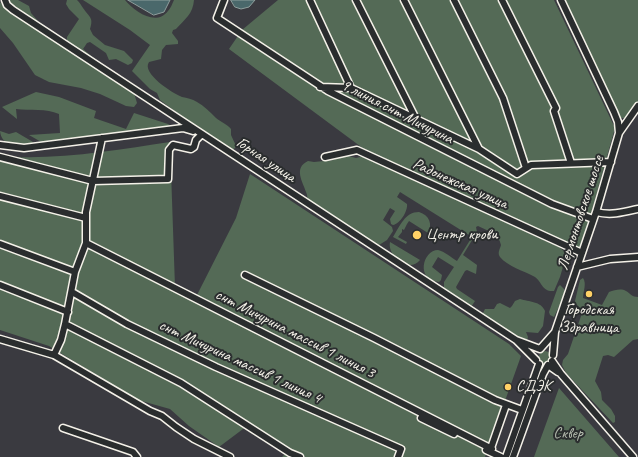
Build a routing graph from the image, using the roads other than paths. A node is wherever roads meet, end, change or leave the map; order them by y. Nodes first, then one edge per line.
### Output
1 (5, 0) edge
2 (224, 0) edge
3 (310, 0) edge
4 (356, 0) edge
5 (404, 0) edge
6 (454, 0) edge
7 (502, 0) edge
8 (561, 0) edge
9 (320, 87) junction
10 (351, 88) junction
11 (638, 106) edge
12 (415, 117) junction
13 (619, 133) junction
14 (202, 134) junction
15 (102, 138) junction
16 (0, 146) edge
17 (479, 149) junction
18 (0, 157) edge
19 (325, 157) dead end
20 (611, 162) junction
21 (571, 163) junction
22 (526, 168) junction
23 (93, 181) junction
24 (0, 196) edge
25 (638, 209) edge
26 (596, 212) junction
27 (86, 218) junction
28 (593, 219) junction
29 (86, 243) junction
30 (0, 244) edge
31 (582, 253) junction
32 (638, 257) edge
33 (577, 268) junction
34 (75, 272) junction
35 (245, 275) dead end
36 (0, 285) edge
37 (72, 292) junction
38 (68, 312) junction
39 (65, 324) junction
40 (555, 332) junction
41 (0, 339) edge
42 (516, 340) junction
43 (540, 349) junction
44 (54, 356) junction
45 (551, 360) junction
46 (537, 362) junction
47 (543, 374) junction
48 (561, 374) junction
49 (506, 405) junction
50 (522, 410) junction
51 (421, 418) dead end
52 (63, 428) dead end
53 (137, 457) edge
54 (230, 457) edge
55 (300, 457) edge
56 (398, 457) edge
57 (501, 457) edge
58 (506, 457) edge
59 (513, 457) edge
60 (633, 457) edge

1 - 14 street, Горная улица
2 - 9 street, 9 линия снт Мичурина
3 - 10 street
4 - 12 street
5 - 17 street
6 - 22 street
7 - 21 street
8 - 13 street
9 - 10 street
9 - 28 street, 9 линия снт Мичурина
10 - 12 street
11 - 13 street, Лермонтовское шоссе
12 - 17 street
13 - 20 street, Лермонтовское шоссе
14 - 15 street
14 - 23 street
14 - 42 street, Горная улица
15 - 16 street
15 - 23 street
17 - 22 street
18 - 23 street
19 - 31 street, Радонежская улица
20 - 21 street
20 - 26 street, Лермонтовское шоссе
21 - 22 street
23 - 27 street
24 - 27 street
25 - 26 street
26 - 28 street, Лермонтовское шоссе
27 - 29 street
28 - 31 street, Лермонтовское шоссе
29 - 34 street
29 - 49 street, снт Мичурина массив 1 линия 3
30 - 34 street
31 - 33 street, Лермонтовское шоссе
32 - 33 street
33 - 40 street, Лермонтовское шоссе
34 - 37 street
35 - 49 street
36 - 38 street
37 - 38 street
37 - 56 street, снт Мичурина массив 1 линия 4
38 - 39 street
39 - 44 street
39 - 55 street
40 - 43 street
40 - 45 street
41 - 44 street
42 - 43 street
42 - 46 street
43 - 45 street
43 - 46 street
44 - 54 street
45 - 46 street
45 - 47 street
45 - 48 street
46 - 50 street
47 - 48 street
47 - 59 street
48 - 60 street
49 - 50 street
50 - 58 street
51 - 57 street
52 - 53 street

